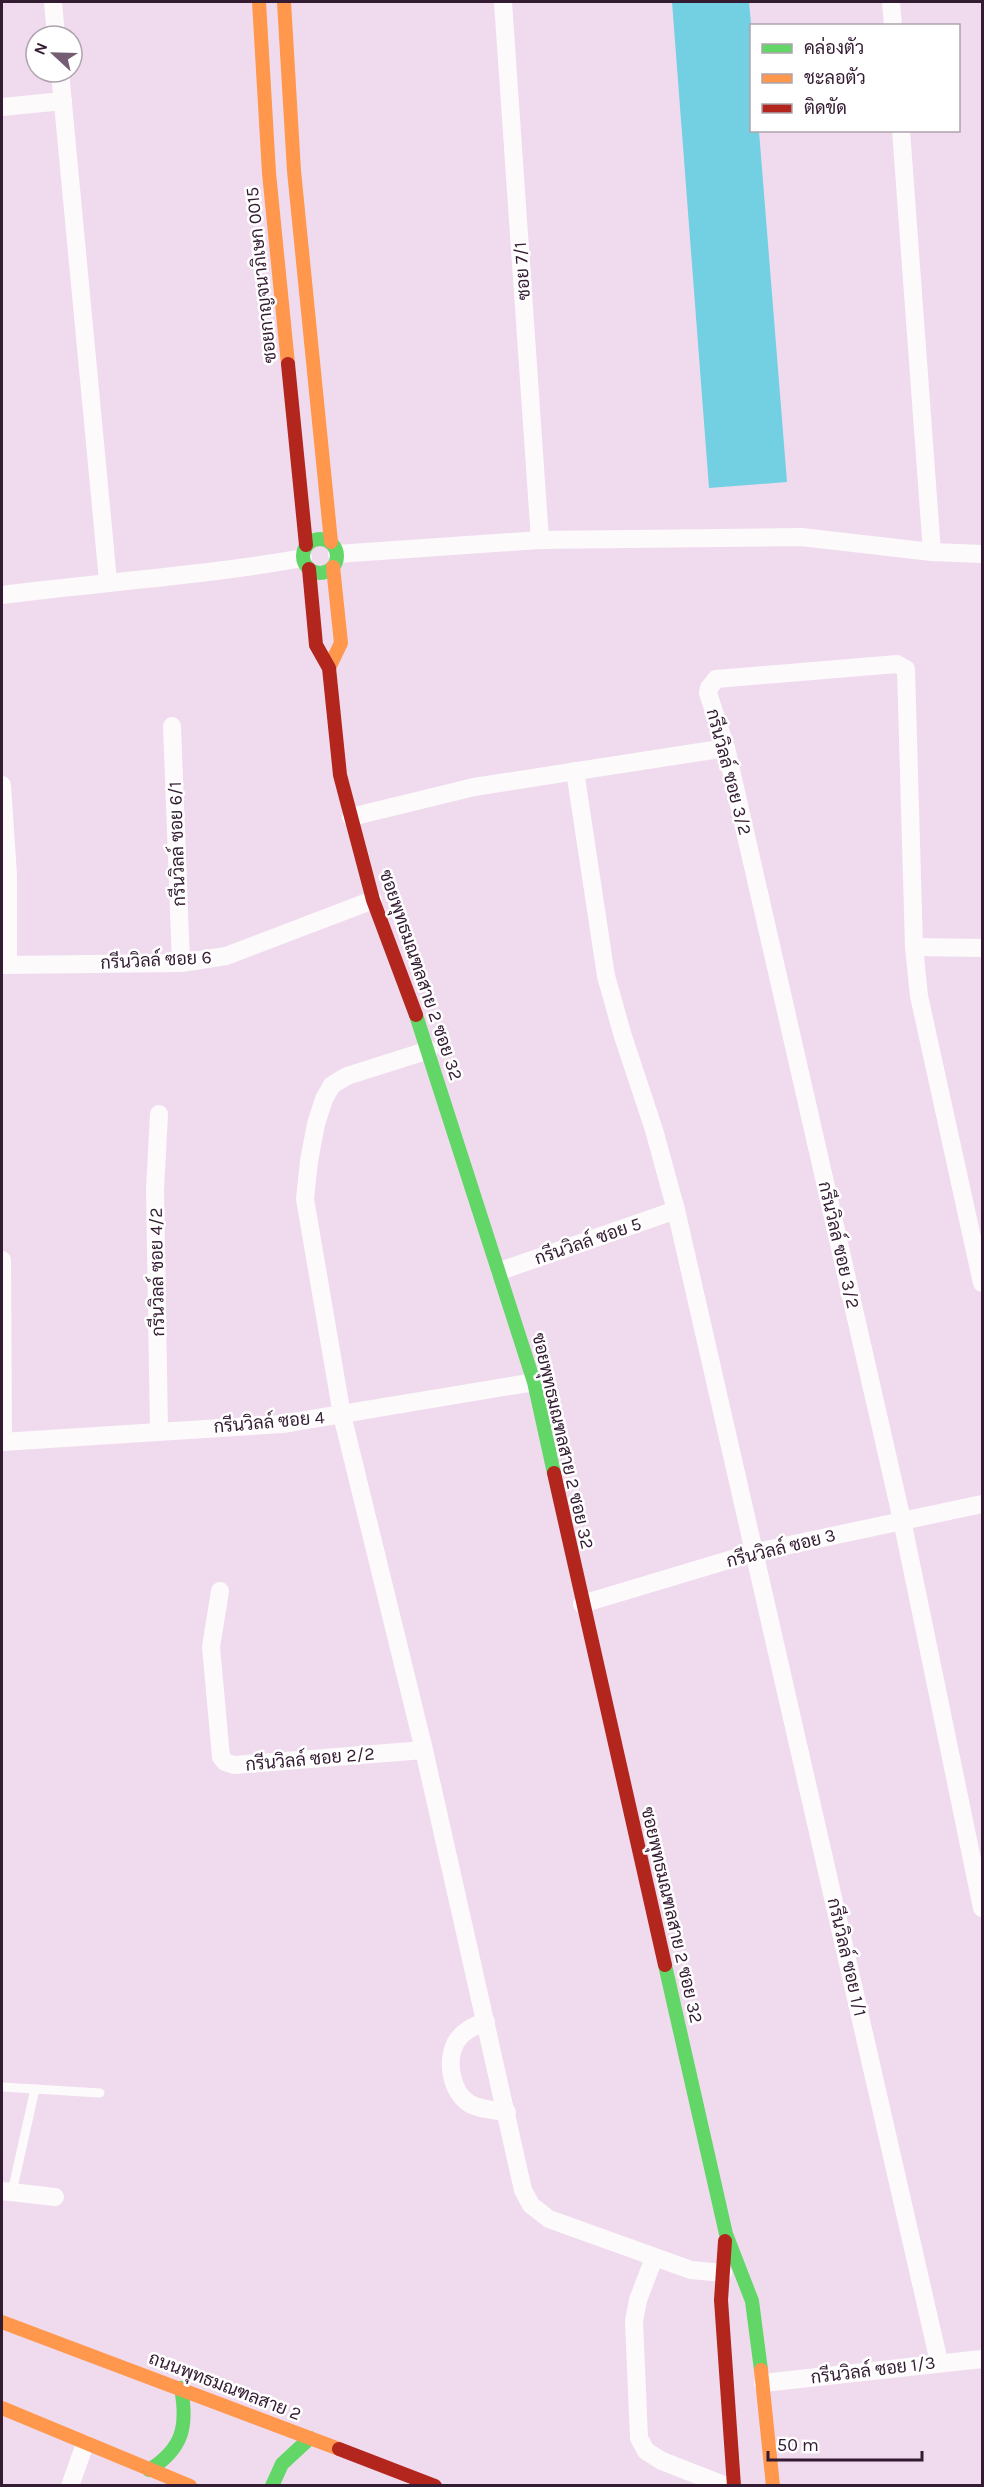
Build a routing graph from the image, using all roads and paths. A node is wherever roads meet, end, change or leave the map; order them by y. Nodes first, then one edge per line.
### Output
1 (53, 2) edge
2 (259, 2) edge
3 (284, 2) edge
4 (503, 2) edge
5 (891, 2) edge
6 (55, 24) edge
7 (893, 24) edge
8 (61, 84) edge
9 (63, 101) junction
10 (2, 107) edge
11 (901, 132) edge
12 (540, 540) junction
13 (932, 552) junction
14 (334, 554) junction
15 (982, 554) edge
16 (306, 557) junction
17 (108, 581) junction
18 (2, 595) edge
19 (328, 668) junction
20 (172, 726) dead end
21 (726, 748) junction
22 (574, 771) junction
23 (2, 785) edge
24 (351, 817) junction
25 (373, 900) junction
26 (914, 947) junction
27 (982, 948) edge
28 (182, 963) junction
29 (5, 965) edge
30 (429, 1050) junction
31 (159, 1114) dead end
32 (676, 1210) junction
33 (2, 1260) edge
34 (500, 1271) junction
35 (982, 1283) edge
36 (534, 1382) junction
37 (342, 1415) junction
38 (159, 1431) junction
39 (2, 1442) edge
40 (982, 1504) edge
41 (902, 1520) junction
42 (753, 1552) junction
43 (220, 1591) dead end
44 (582, 1604) junction
45 (424, 1750) junction
46 (982, 1908) edge
47 (486, 2022) junction
48 (2, 2087) edge
49 (34, 2089) junction
50 (100, 2093) dead end
51 (507, 2112) junction
52 (7, 2192) edge
53 (55, 2197) dead end
54 (726, 2234) junction
55 (654, 2258) junction
56 (723, 2273) junction
57 (2, 2322) edge
58 (982, 2359) edge
59 (939, 2362) junction
60 (763, 2383) junction
61 (725, 2386) junction
62 (181, 2388) junction
63 (2, 2408) edge
64 (310, 2438) junction
65 (85, 2444) junction
66 (149, 2470) junction
67 (70, 2486) edge
68 (190, 2486) edge
69 (272, 2486) edge
70 (435, 2486) edge
71 (726, 2486) edge
72 (734, 2486) edge
73 (772, 2486) edge

1 - 6 street
2 - 16 street, ซอยกาญจนาภิเษก 0015
3 - 14 street
4 - 12 street, ซอย 7/1
5 - 7 street
8 - 9 street
9 - 10 street
9 - 17 street
11 - 13 street
12 - 13 street
12 - 14 street
13 - 15 street
14 - 16 street
14 - 16 street
14 - 19 street
16 - 17 street
16 - 19 street, ซอยพุทธมณฑลสาย 2 ซอย 32
17 - 18 street
19 - 24 street, ซอยพุทธมณฑลสาย 2 ซอย 32
20 - 28 street, กรีนวิลล์ ซอย 6/1
21 - 22 street
21 - 26 street, กรีนวิลล์ ซอย 3/2
21 - 41 street, กรีนวิลล์ ซอย 3/2
22 - 24 street
22 - 32 street, กรีนวิลล์ ซอย 1/1
23 - 29 street
24 - 25 street, ซอยพุทธมณฑลสาย 2 ซอย 32
25 - 28 street, กรีนวิลล์ ซอย 6
25 - 30 street, ซอยพุทธมณฑลสาย 2 ซอย 32
26 - 27 street
26 - 35 street, กรีนวิลล์ ซอย 3/2
28 - 29 street, กรีนวิลล์ ซอย 6
30 - 34 street, ซอยพุทธมณฑลสาย 2 ซอย 32
30 - 37 street
31 - 38 street, กรีนวิลล์ ซอย 4/2
32 - 34 street, กรีนวิลล์ ซอย 5
32 - 42 street, กรีนวิลล์ ซอย 1/1
33 - 39 street
34 - 36 street, ซอยพุทธมณฑลสาย 2 ซอย 32
36 - 37 street, กรีนวิลล์ ซอย 4
36 - 44 street, ซอยพุทธมณฑลสาย 2 ซอย 32
37 - 38 street, กรีนวิลล์ ซอย 4
37 - 45 street
38 - 39 street, กรีนวิลล์ ซอย 4
40 - 41 street, กรีนวิลล์ ซอย 3
41 - 42 street, กรีนวิลล์ ซอย 3
41 - 46 street, กรีนวิลล์ ซอย 3/2
42 - 44 street, กรีนวิลล์ ซอย 3
42 - 59 street, กรีนวิลล์ ซอย 1/1
43 - 45 street, กรีนวิลล์ ซอย 2/2
44 - 54 street, ซอยพุทธมณฑลสาย 2 ซอย 32
45 - 47 street
47 - 51 street
47 - 51 street
48 - 49 lane
49 - 50 lane
49 - 52 lane
51 - 55 street
52 - 53 street
54 - 56 street, ซอยพุทธมณฑลสาย 2 ซอย 32
54 - 60 street, ซอยพุทธมณฑลสาย 2 ซอย 32
55 - 56 street
55 - 71 street
56 - 61 street, ซอยพุทธมณฑลสาย 2 ซอย 32
57 - 62 street, ถนนพุทธมณฑลสาย 2
58 - 59 street, กรีนวิลล์ ซอย 1/3
59 - 60 street, กรีนวิลล์ ซอย 1/3
60 - 61 street
60 - 73 street, ซอยพุทธมณฑลสาย 2 ซอย 32
61 - 72 street, ซอยพุทธมณฑลสาย 2 ซอย 32
62 - 64 street, ถนนพุทธมณฑลสาย 2
62 - 66 street
63 - 65 street
64 - 69 street
64 - 70 street, ถนนพุทธมณฑลสาย 2
65 - 66 street
65 - 67 street
66 - 68 street

